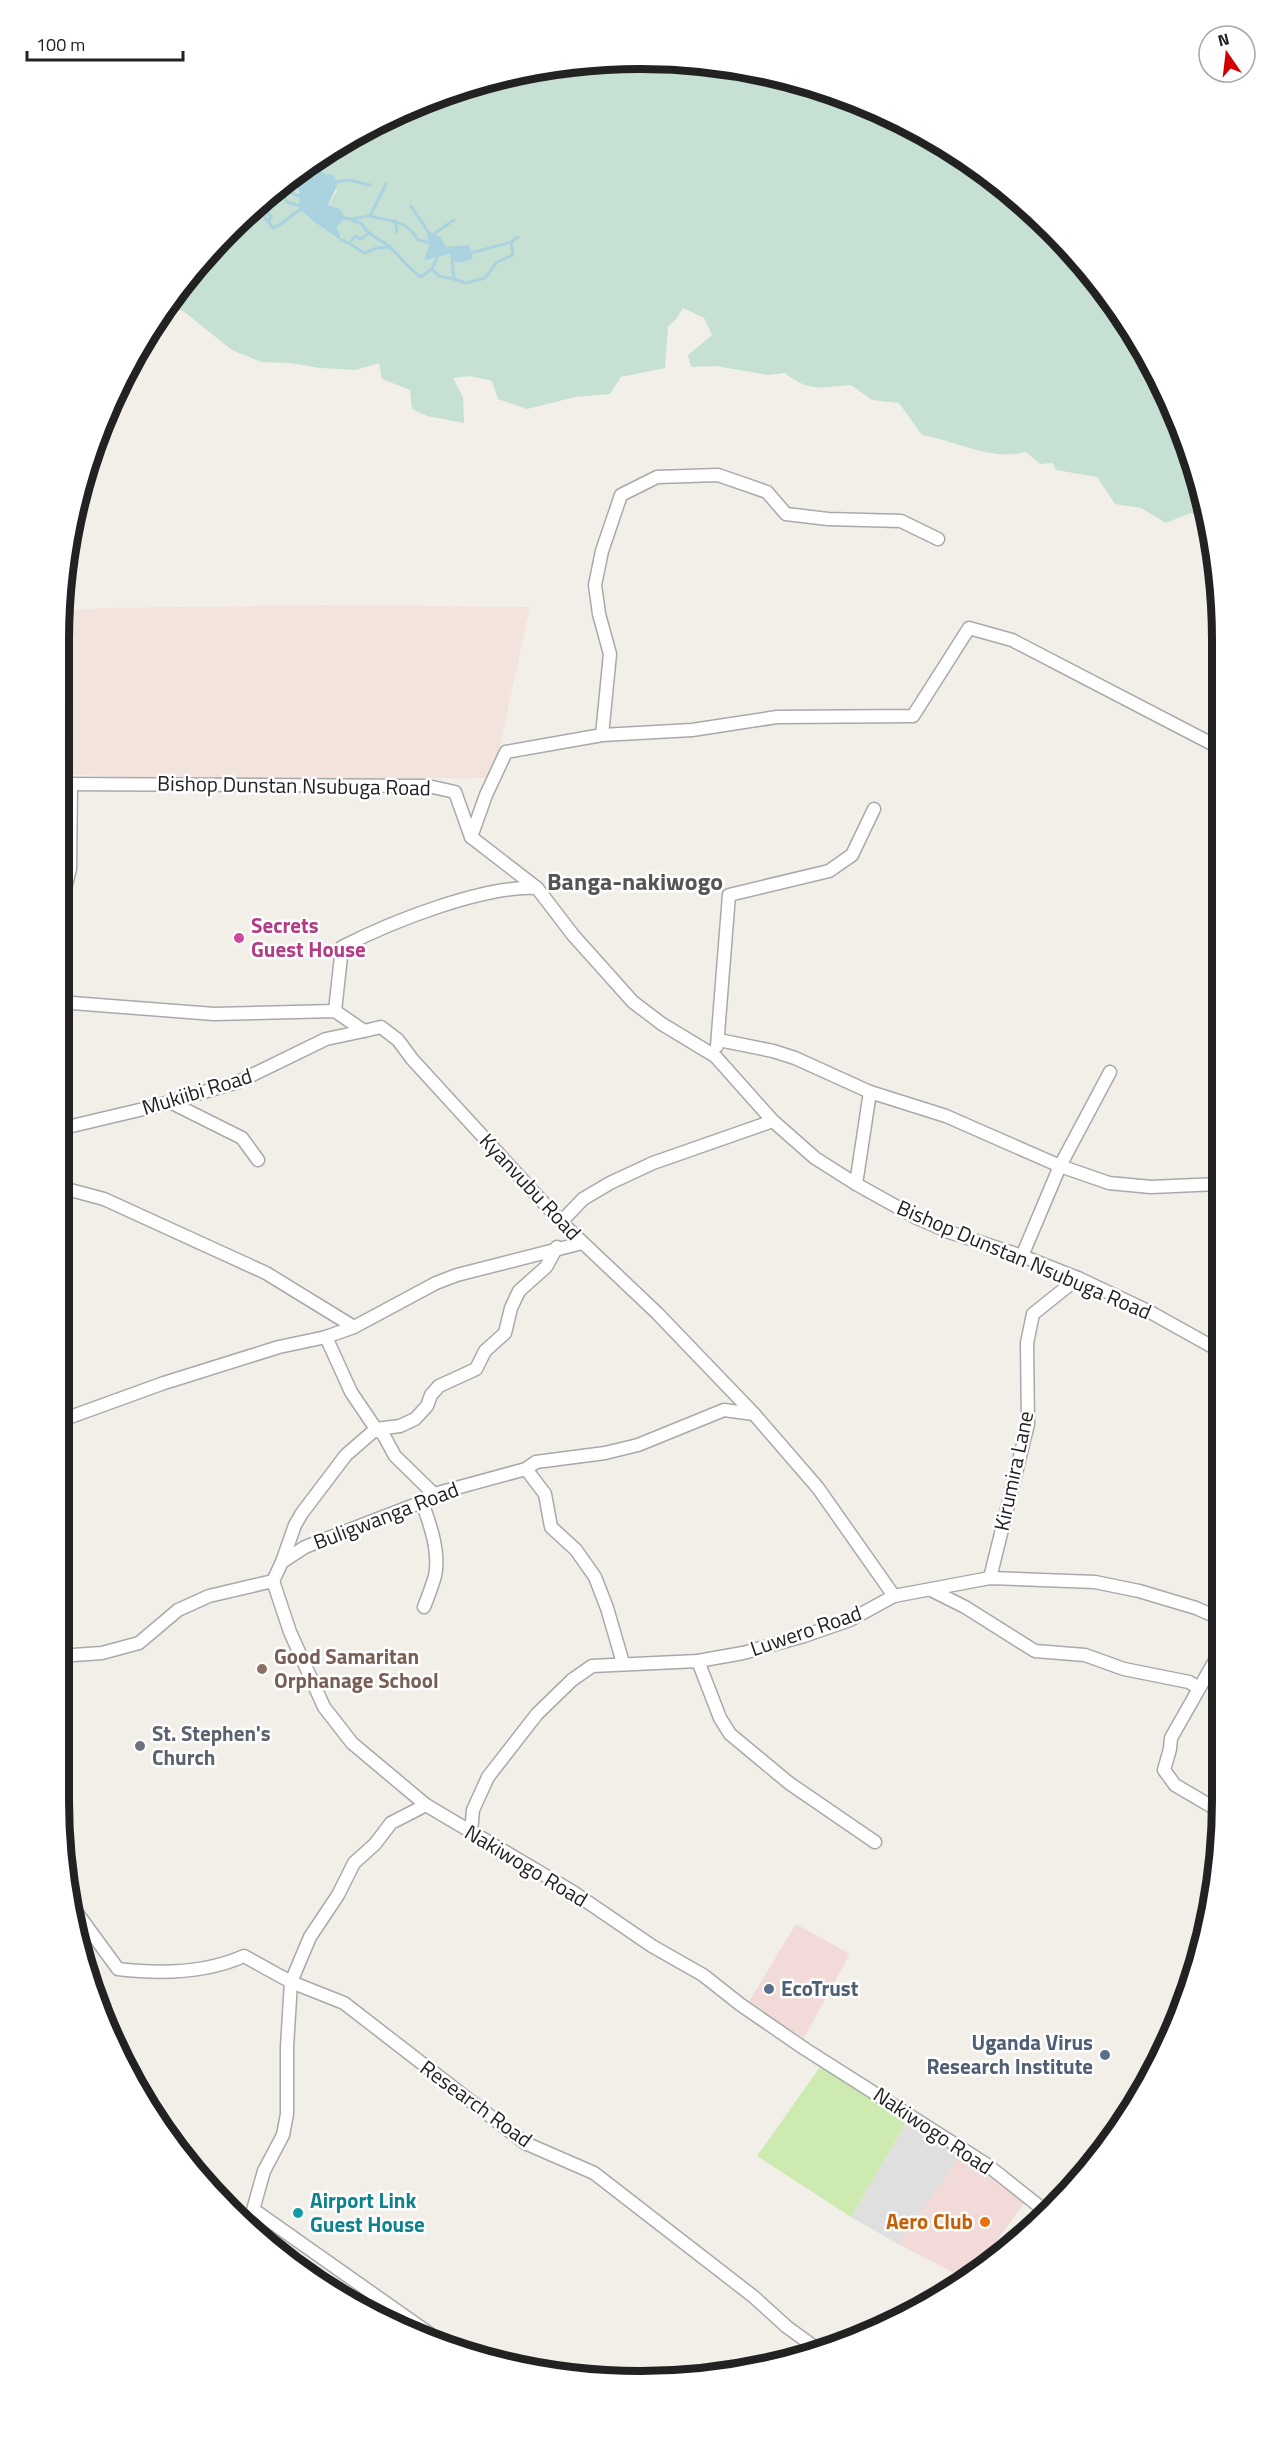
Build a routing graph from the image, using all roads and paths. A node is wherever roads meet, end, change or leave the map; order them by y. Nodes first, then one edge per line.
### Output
1 (938, 539) dead end
2 (602, 735) junction
3 (1212, 744) edge
4 (69, 784) edge
5 (874, 809) dead end
6 (471, 837) junction
7 (69, 852) edge
8 (69, 873) edge
9 (537, 888) junction
10 (69, 1003) edge
11 (335, 1011) junction
12 (364, 1030) junction
13 (719, 1040) junction
14 (715, 1056) junction
15 (1110, 1072) dead end
16 (870, 1092) junction
17 (170, 1102) junction
18 (773, 1121) junction
19 (69, 1127) edge
20 (258, 1161) dead end
21 (1060, 1166) junction
22 (856, 1184) junction
23 (1212, 1184) edge
24 (69, 1190) edge
25 (561, 1222) junction
26 (582, 1243) junction
27 (557, 1248) junction
28 (1022, 1256) junction
29 (1078, 1278) junction
30 (354, 1327) junction
31 (326, 1337) junction
32 (1212, 1345) edge
33 (754, 1414) junction
34 (69, 1417) edge
35 (376, 1429) junction
36 (526, 1469) junction
37 (434, 1494) junction
38 (422, 1502) junction
39 (282, 1562) junction
40 (990, 1578) junction
41 (273, 1581) junction
42 (931, 1590) junction
43 (894, 1596) junction
44 (424, 1607) dead end
45 (1212, 1615) edge
46 (69, 1655) edge
47 (698, 1661) junction
48 (623, 1663) junction
49 (1212, 1666) edge
50 (1199, 1688) junction
51 (426, 1805) junction
52 (1212, 1807) edge
53 (471, 1832) junction
54 (875, 1842) dead end
55 (82, 1920) edge
56 (291, 1982) junction
57 (1041, 2208) edge
58 (253, 2210) junction
59 (260, 2225) edge
60 (417, 2325) edge
61 (812, 2345) edge

1 - 2 street
2 - 3 street
2 - 6 street
4 - 6 street, Bishop Dunstan Nsubuga Road
5 - 13 street
6 - 9 street, Bishop Dunstan Nsubuga Road
7 - 8 street
9 - 11 street
9 - 14 street, Bishop Dunstan Nsubuga Road
10 - 11 street
11 - 12 street, Kyanvubu Road
12 - 17 street, Mukiibi Road
12 - 25 street, Kyanvubu Road
13 - 14 street
13 - 16 street
14 - 18 street, Bishop Dunstan Nsubuga Road
15 - 21 street
16 - 21 street
16 - 22 street
17 - 19 street, Mukiibi Road
17 - 20 street
18 - 22 street, Bishop Dunstan Nsubuga Road
18 - 25 street
21 - 23 street
21 - 28 street
22 - 28 street, Bishop Dunstan Nsubuga Road
24 - 30 street
25 - 26 street, Kyanvubu Road
26 - 27 street
26 - 33 street, Kyanvubu Road
27 - 30 street
27 - 35 street
28 - 29 street, Bishop Dunstan Nsubuga Road
29 - 32 street, Bishop Dunstan Nsubuga Road
29 - 40 street, Kirumira Lane
30 - 31 street
31 - 34 street
31 - 35 street
33 - 36 street, Buligwanga Road
33 - 43 street, Kyanvubu Road
35 - 37 street
35 - 39 street
36 - 37 street, Buligwanga Road
36 - 48 street
37 - 38 street, Buligwanga Road
38 - 39 street, Buligwanga Road
38 - 44 street
39 - 41 street
40 - 42 street, Luwero Road
40 - 45 street, Luwero Road
41 - 46 street
41 - 51 street, Nakiwogo Road
42 - 43 street, Luwero Road
42 - 50 street
43 - 47 street, Luwero Road
47 - 48 street, Luwero Road
47 - 54 street
48 - 53 street, Luwero Road
49 - 50 street
50 - 52 street
51 - 53 street, Nakiwogo Road
51 - 56 street
53 - 57 street, Nakiwogo Road
55 - 56 street, Research Road
56 - 58 street
56 - 61 street, Research Road
58 - 59 street
58 - 60 street

